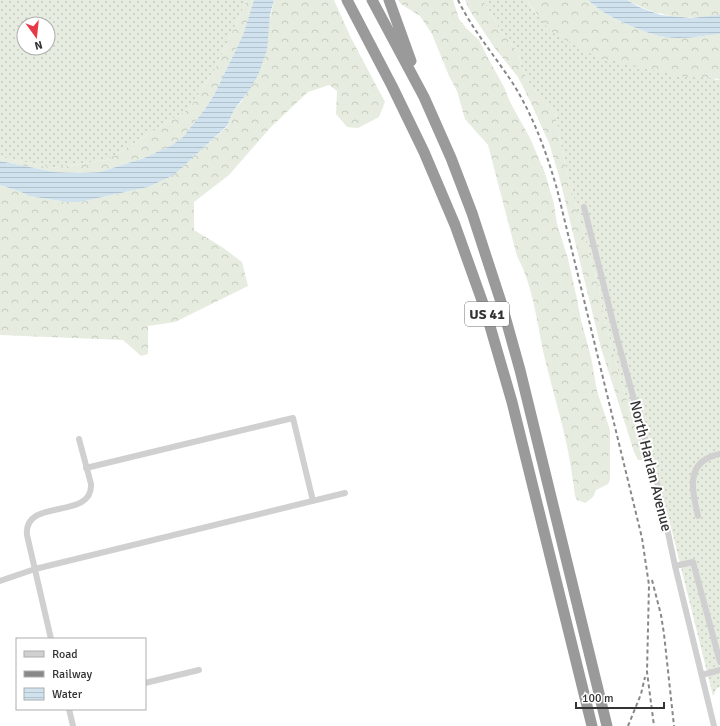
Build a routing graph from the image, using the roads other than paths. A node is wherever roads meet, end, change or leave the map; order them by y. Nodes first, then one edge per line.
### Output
1 (347, 0) edge
2 (372, 0) edge
3 (389, 0) edge
4 (424, 97) junction
5 (584, 207) dead end
6 (79, 439) dead end
7 (720, 454) edge
8 (86, 468) junction
9 (345, 493) dead end
10 (313, 501) junction
11 (698, 516) dead end
12 (675, 566) junction
13 (35, 569) junction
14 (0, 581) edge
15 (51, 638) edge
16 (720, 662) edge
17 (199, 670) dead end
18 (720, 670) edge
19 (702, 675) junction
20 (146, 683) edge
21 (69, 710) edge
22 (73, 726) edge
23 (592, 726) edge
24 (607, 726) edge
25 (714, 726) edge

1 - 23 highway, US 41
2 - 4 highway, US 41
3 - 4 highway
4 - 24 highway, US 41
5 - 12 street, North Harlan Avenue
6 - 8 street
7 - 11 street
8 - 10 street
8 - 13 street
9 - 10 street
10 - 13 street
12 - 16 street
12 - 19 street, North Harlan Avenue
13 - 14 street
13 - 15 street
17 - 20 street
18 - 19 street
19 - 25 street, North Harlan Avenue
21 - 22 street

